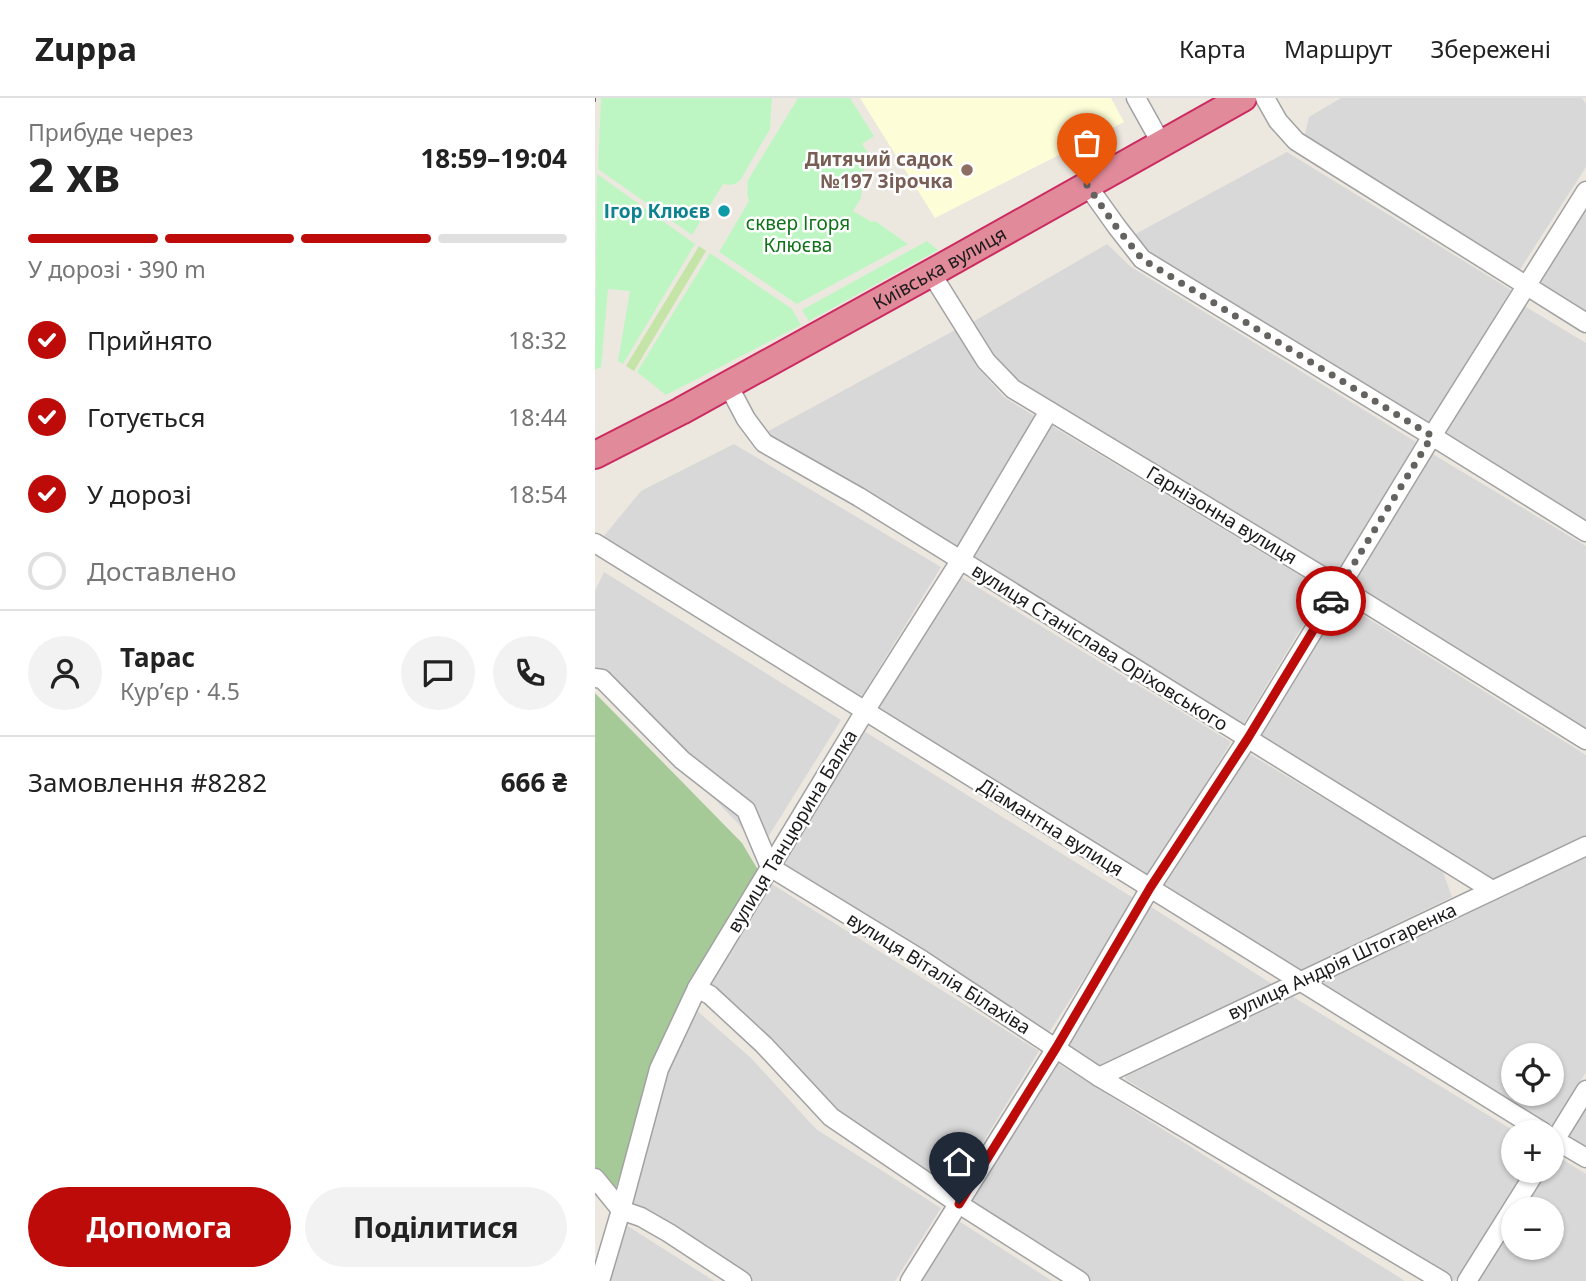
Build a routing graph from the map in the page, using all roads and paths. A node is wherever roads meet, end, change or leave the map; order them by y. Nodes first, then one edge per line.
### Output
1 (1136, 98) edge
2 (1243, 98) edge
3 (1265, 98) edge
4 (1161, 143) junction
5 (1087, 185) junction
6 (1586, 191) edge
7 (931, 273) junction
8 (1527, 287) junction
9 (1586, 323) edge
10 (728, 385) junction
11 (1049, 411) junction
12 (633, 435) junction
13 (1432, 436) junction
14 (595, 444) edge
15 (595, 455) edge
16 (1586, 532) edge
17 (595, 543) edge
18 (960, 561) junction
19 (1340, 587) junction
20 (595, 678) edge
21 (865, 711) junction
22 (1248, 738) junction
23 (1586, 740) edge
24 (1586, 846) edge
25 (770, 867) junction
26 (1150, 888) junction
27 (1492, 890) junction
28 (1300, 980) junction
29 (697, 988) junction
30 (1056, 1048) junction
31 (1099, 1077) junction
32 (1586, 1090) edge
33 (1521, 1120) edge
34 (1564, 1121) edge
35 (1564, 1146) edge
36 (1586, 1158) edge
37 (595, 1178) edge
38 (1528, 1183) edge
39 (959, 1204) junction
40 (621, 1210) junction
41 (600, 1281) edge
42 (742, 1281) edge
43 (910, 1281) edge
44 (1080, 1281) edge
45 (1442, 1281) edge
46 (1467, 1281) edge

1 - 4 street
2 - 4 highway, Київська вулиця
3 - 8 street
4 - 5 highway, Київська вулиця
5 - 7 highway, Київська вулиця
5 - 13 street
6 - 8 street
7 - 10 highway, Київська вулиця
7 - 11 street, Гарнізонна вулиця
8 - 9 street
8 - 13 street
10 - 12 highway, Київська вулиця
10 - 18 street, вулиця Станіслава Оріховського
11 - 18 street, вулиця Танцюрина Балка
11 - 19 street, Гарнізонна вулиця
12 - 14 highway, Київська вулиця
12 - 15 highway, Київська вулиця
13 - 16 street
13 - 19 street
17 - 21 street, Діамантна вулиця
18 - 21 street, вулиця Танцюрина Балка
18 - 22 street, вулиця Станіслава Оріховського
19 - 22 street
19 - 23 street, Гарнізонна вулиця
20 - 25 street
21 - 25 street, вулиця Танцюрина Балка
21 - 26 street, Діамантна вулиця
22 - 26 street
22 - 27 street, вулиця Станіслава Оріховського
24 - 27 street, вулиця Андрія Штогаренка
25 - 29 street, вулиця Танцюрина Балка
25 - 30 street, вулиця Віталія Білахіва
26 - 28 street, Діамантна вулиця
26 - 30 street
27 - 28 street, вулиця Андрія Штогаренка
28 - 31 street, вулиця Андрія Штогаренка
28 - 33 street, Діамантна вулиця
29 - 39 street
29 - 40 street, вулиця Танцюрина Балка
30 - 31 street, вулиця Віталія Білахіва
30 - 39 street
31 - 45 street, вулиця Віталія Білахіва
32 - 34 street
35 - 36 street, Діамантна вулиця
37 - 40 street
38 - 46 street
39 - 43 street
39 - 44 street
40 - 41 street, вулиця Танцюрина Балка
40 - 42 street

